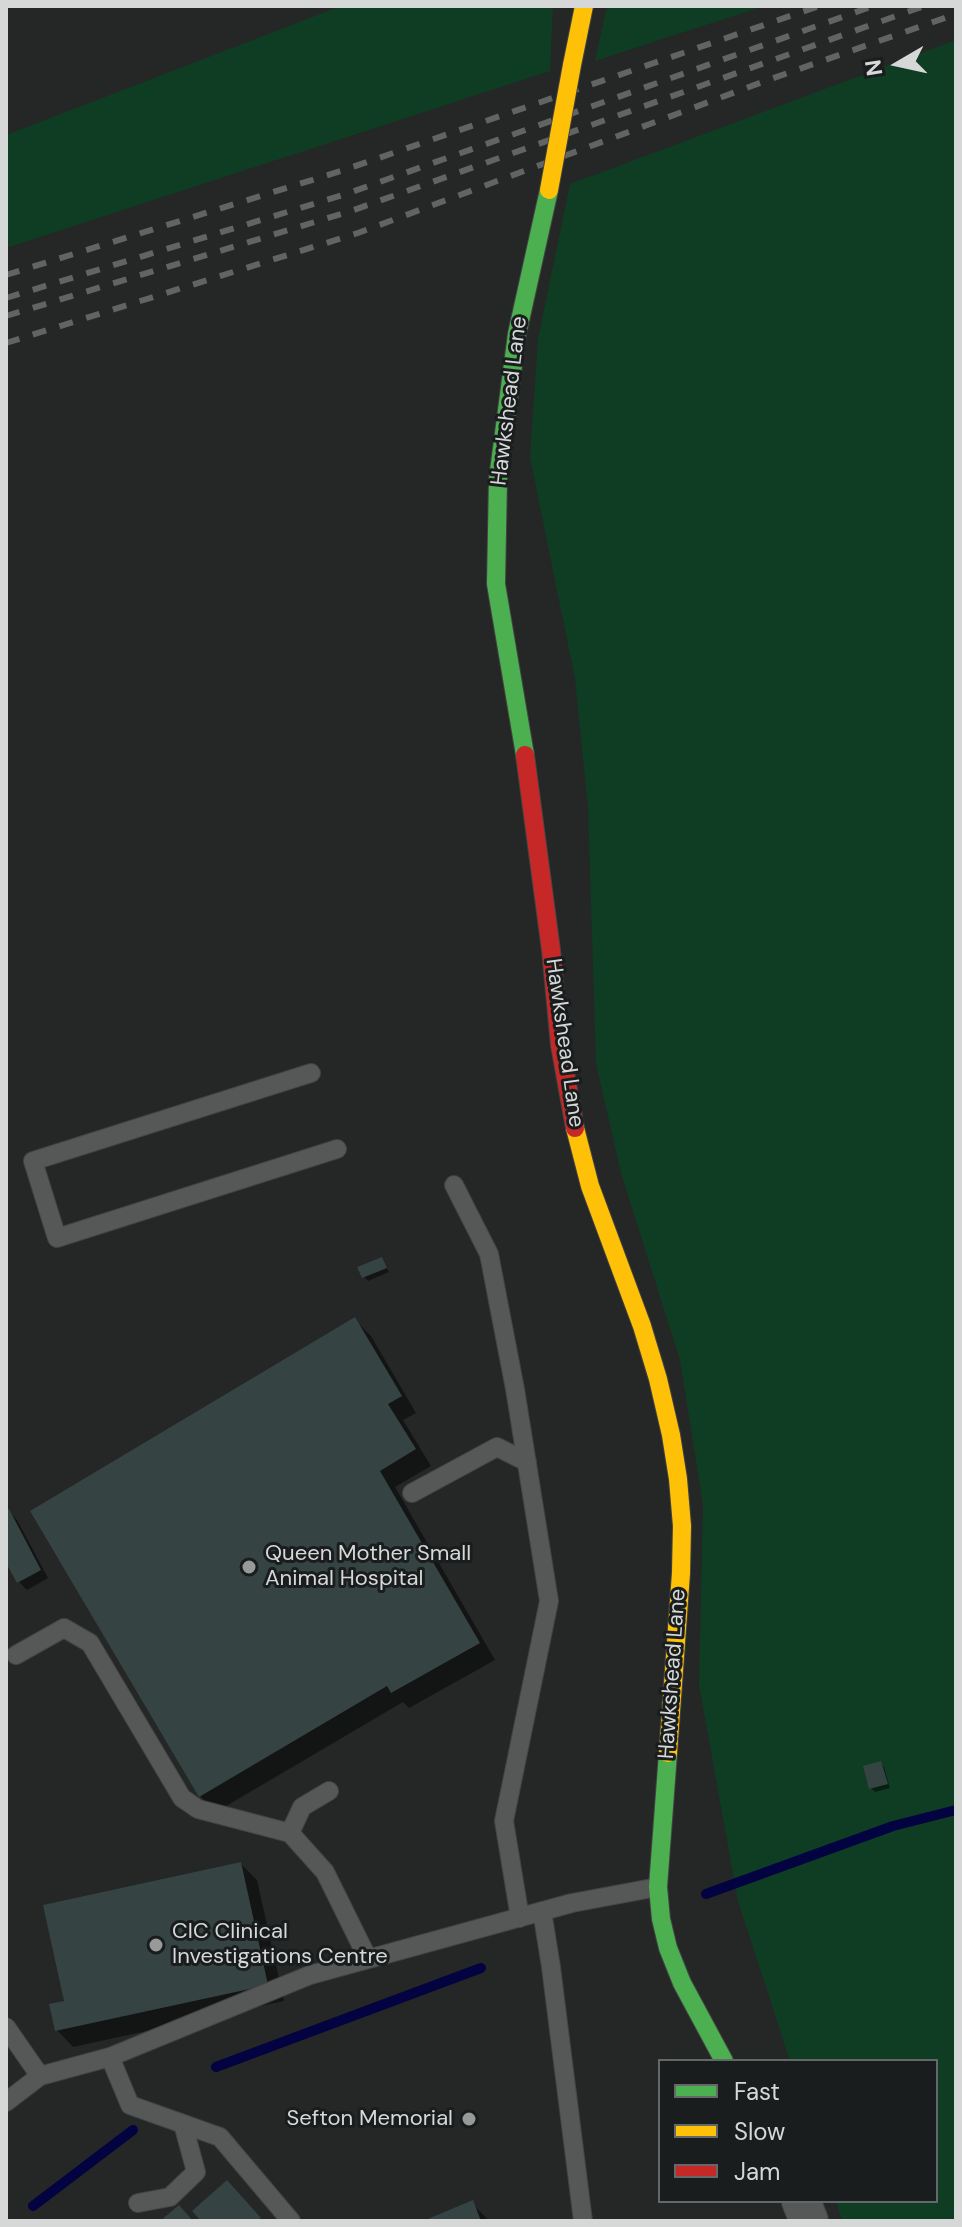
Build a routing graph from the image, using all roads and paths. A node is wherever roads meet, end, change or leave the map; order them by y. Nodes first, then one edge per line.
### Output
1 (584, 6) edge
2 (311, 1073) dead end
3 (337, 1149) dead end
4 (454, 1185) dead end
5 (527, 1462) junction
6 (412, 1493) dead end
7 (16, 1655) dead end
8 (329, 1791) dead end
9 (290, 1833) junction
10 (658, 1887) junction
11 (542, 1911) junction
12 (520, 1918) junction
13 (368, 1959) junction
14 (6, 2027) edge
15 (110, 2057) junction
16 (723, 2059) edge
17 (40, 2076) junction
18 (6, 2102) edge
19 (183, 2124) junction
20 (138, 2203) dead end
21 (291, 2221) edge
22 (583, 2221) edge

1 - 10 street, Hawkshead Lane, bridge
2 - 3 lane
4 - 5 lane
5 - 6 lane
5 - 12 lane
7 - 9 lane
8 - 9 lane
9 - 13 lane
10 - 11 lane
10 - 16 street, Hawkshead Lane
11 - 12 lane
11 - 22 lane
12 - 13 lane
13 - 15 lane
14 - 17 lane
15 - 17 lane
15 - 19 lane
17 - 18 lane
19 - 20 lane
19 - 21 lane

